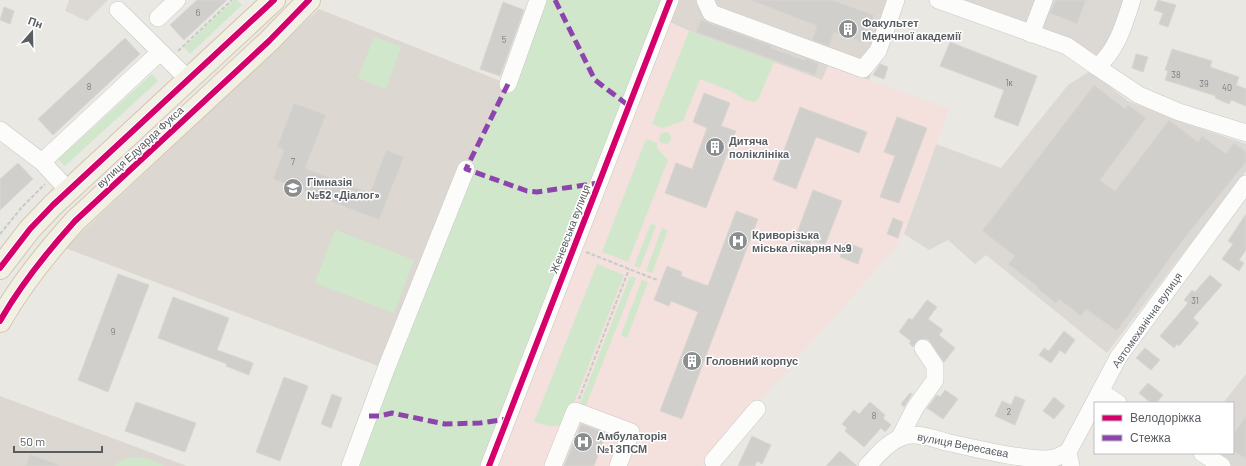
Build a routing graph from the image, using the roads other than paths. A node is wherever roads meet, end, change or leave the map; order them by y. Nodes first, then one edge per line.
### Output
1 (177, 0) edge
2 (274, 0) edge
3 (309, 0) edge
4 (538, 0) edge
5 (670, 0) edge
6 (705, 0) edge
7 (896, 0) edge
8 (938, 0) edge
9 (1044, 0) edge
10 (1132, 0) edge
11 (118, 10) dead end
12 (158, 18) dead end
13 (1031, 34) junction
14 (164, 56) junction
15 (1097, 67) junction
16 (189, 80) junction
17 (508, 84) dead end
18 (0, 130) edge
19 (1246, 133) edge
20 (42, 162) junction
21 (466, 169) dead end
22 (1246, 184) edge
23 (69, 190) junction
24 (0, 268) edge
25 (0, 321) edge
26 (923, 348) dead end
27 (1101, 392) junction
28 (1096, 402) edge
29 (1116, 402) edge
30 (1094, 407) edge
31 (757, 409) dead end
32 (900, 437) junction
33 (1069, 459) edge
34 (713, 464) edge
35 (350, 466) edge
36 (489, 466) edge
37 (553, 466) edge
38 (618, 466) edge
39 (867, 466) edge

1 - 12 street
2 - 16 main road, вулиця Едуарда Фукса
3 - 25 main road, вулиця Едуарда Фукса
4 - 17 street
5 - 36 street, Женевська вулиця
6 - 7 street
8 - 13 street
9 - 13 street
10 - 15 street
11 - 14 street
13 - 15 street
14 - 16 street
14 - 20 street
15 - 19 street
16 - 23 main road, вулиця Едуарда Фукса
18 - 20 street
20 - 23 street
21 - 35 street
22 - 27 street, Автомеханічна вулиця
23 - 24 main road, вулиця Едуарда Фукса
26 - 32 street
27 - 28 street, Автомеханічна вулиця
27 - 29 street
30 - 33 street, Автомеханічна вулиця
31 - 34 street
32 - 33 street, вулиця Вересаєва
32 - 39 street
37 - 38 street

